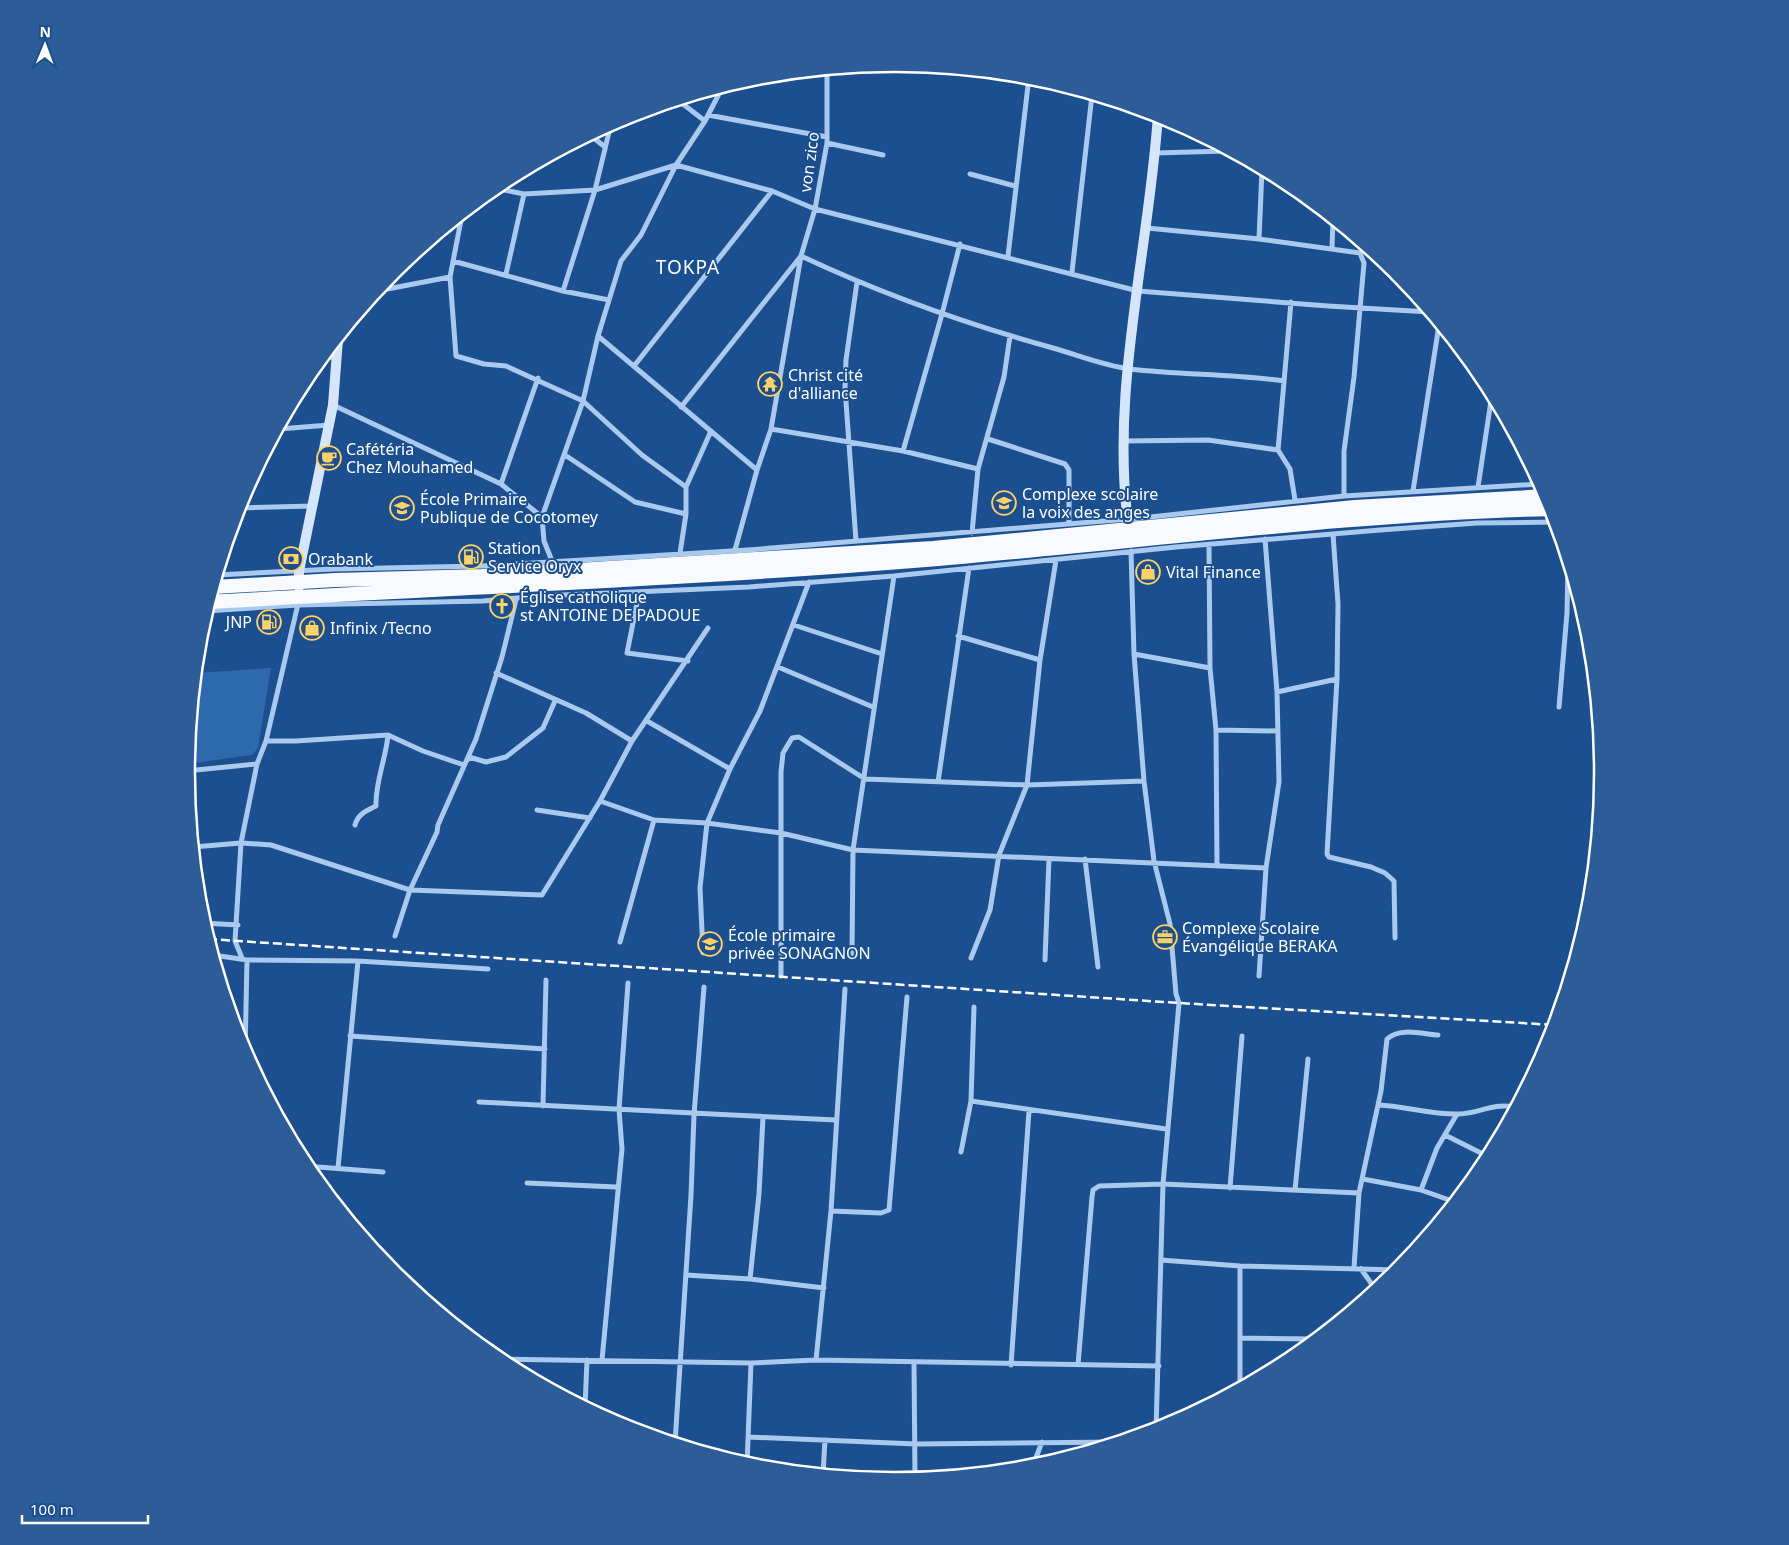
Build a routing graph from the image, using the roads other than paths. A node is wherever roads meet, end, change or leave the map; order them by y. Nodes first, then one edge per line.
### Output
1 (827, 76) edge
2 (1028, 85) edge
3 (718, 95) edge
4 (1091, 101) edge
5 (684, 105) edge
6 (708, 115) junction
7 (705, 121) junction
8 (1157, 124) edge
9 (608, 134) edge
10 (827, 137) junction
11 (596, 140) edge
12 (827, 143) junction
13 (605, 147) junction
14 (1216, 151) edge
15 (1155, 153) junction
16 (883, 155) dead end
17 (676, 165) junction
18 (970, 174) dead end
19 (1262, 177) edge
20 (1015, 186) junction
21 (506, 190) edge
22 (595, 190) junction
23 (772, 192) junction
24 (524, 194) junction
25 (815, 209) junction
26 (460, 223) edge
27 (1333, 227) edge
28 (1147, 228) junction
29 (1259, 239) junction
30 (960, 244) junction
31 (1332, 248) junction
32 (801, 256) junction
33 (1008, 256) junction
34 (453, 261) junction
35 (1072, 272) junction
36 (506, 274) junction
37 (450, 277) junction
38 (856, 282) junction
39 (390, 289) edge
40 (563, 291) junction
41 (1138, 291) junction
42 (609, 300) junction
43 (1291, 302) junction
44 (1360, 308) junction
45 (1421, 312) edge
46 (942, 314) junction
47 (1439, 332) edge
48 (598, 336) junction
49 (1010, 336) junction
50 (337, 349) edge
51 (331, 357) edge
52 (336, 357) junction
53 (634, 366) junction
54 (1128, 369) junction
55 (538, 378) junction
56 (1284, 381) junction
57 (583, 401) junction
58 (333, 404) junction
59 (1490, 406) edge
60 (681, 407) junction
61 (329, 425) junction
62 (285, 428) edge
63 (711, 430) junction
64 (771, 430) junction
65 (988, 439) junction
66 (1124, 441) junction
67 (848, 442) junction
68 (1278, 450) junction
69 (903, 451) junction
70 (565, 455) junction
71 (978, 469) junction
72 (757, 470) junction
73 (501, 484) junction
74 (1532, 484) edge
75 (686, 487) junction
76 (1478, 487) junction
77 (1413, 491) junction
78 (1344, 496) junction
79 (1537, 497) edge
80 (1295, 500) junction
81 (313, 506) junction
82 (247, 508) edge
83 (1543, 510) edge
84 (686, 514) junction
85 (542, 517) junction
86 (1548, 522) edge
87 (1069, 523) junction
88 (972, 533) junction
89 (1333, 534) junction
90 (1129, 536) junction
91 (1264, 540) junction
92 (856, 541) junction
93 (1209, 544) junction
94 (734, 550) junction
95 (680, 553) junction
96 (1056, 560) junction
97 (552, 561) junction
98 (969, 568) junction
99 (223, 575) edge
100 (299, 576) junction
101 (894, 576) junction
102 (1568, 580) edge
103 (808, 582) junction
104 (219, 586) edge
105 (639, 593) junction
106 (516, 600) junction
107 (216, 602) edge
108 (298, 602) junction
109 (214, 611) edge
110 (794, 625) junction
111 (708, 628) dead end
112 (958, 636) junction
113 (882, 654) junction
114 (1134, 654) junction
115 (1040, 660) junction
116 (688, 661) junction
117 (778, 667) junction
118 (1210, 668) junction
119 (496, 672) junction
120 (1337, 680) junction
121 (1276, 692) junction
122 (555, 701) junction
123 (1559, 706) dead end
124 (873, 707) junction
125 (647, 721) junction
126 (1216, 730) junction
127 (1278, 731) junction
128 (388, 735) junction
129 (266, 740) junction
130 (632, 742) junction
131 (257, 764) junction
132 (464, 765) junction
133 (730, 769) junction
134 (194, 770) edge
135 (865, 779) junction
136 (938, 782) junction
137 (1144, 782) junction
138 (1027, 785) junction
139 (600, 801) junction
140 (537, 810) dead end
141 (590, 818) junction
142 (654, 820) junction
143 (707, 823) junction
144 (355, 824) dead end
145 (781, 833) junction
146 (241, 843) junction
147 (198, 847) edge
148 (853, 850) junction
149 (999, 855) junction
150 (1049, 858) junction
151 (1084, 859) junction
152 (1154, 862) junction
153 (1217, 865) junction
154 (1266, 868) junction
155 (410, 890) junction
156 (211, 923) edge
157 (238, 925) junction
158 (395, 936) dead end
159 (1395, 938) dead end
160 (620, 942) dead end
161 (703, 953) dead end
162 (852, 955) dead end
163 (219, 956) edge
164 (971, 958) dead end
165 (245, 959) junction
166 (1045, 960) dead end
167 (358, 961) junction
168 (1098, 967) dead end
169 (488, 969) dead end
170 (781, 976) dead end
171 (1259, 976) dead end
172 (546, 980) dead end
173 (628, 983) dead end
174 (704, 987) dead end
175 (845, 988) dead end
176 (907, 997) dead end
177 (974, 1007) dead end
178 (245, 1032) edge
179 (350, 1036) junction
180 (1242, 1036) dead end
181 (1438, 1036) dead end
182 (545, 1049) junction
183 (1308, 1059) dead end
184 (971, 1101) junction
185 (479, 1102) dead end
186 (1378, 1105) junction
187 (543, 1106) junction
188 (1509, 1107) edge
189 (620, 1108) junction
190 (1029, 1111) junction
191 (1457, 1114) junction
192 (694, 1115) junction
193 (763, 1117) junction
194 (836, 1120) junction
195 (1166, 1130) junction
196 (1445, 1135) junction
197 (961, 1152) dead end
198 (1482, 1153) edge
199 (316, 1167) edge
200 (338, 1168) junction
201 (383, 1172) dead end
202 (1363, 1179) junction
203 (527, 1184) dead end
204 (1163, 1184) junction
205 (616, 1187) junction
206 (1230, 1188) junction
207 (1295, 1190) junction
208 (1421, 1190) junction
209 (1359, 1193) junction
210 (1449, 1200) edge
211 (831, 1211) junction
212 (1161, 1260) junction
213 (1240, 1266) junction
214 (1354, 1268) junction
215 (1362, 1269) junction
216 (1386, 1270) edge
217 (686, 1275) junction
218 (750, 1279) junction
219 (1372, 1284) edge
220 (824, 1288) junction
221 (1241, 1338) junction
222 (1306, 1339) edge
223 (513, 1359) edge
224 (587, 1360) junction
225 (602, 1360) junction
226 (679, 1360) junction
227 (816, 1360) junction
228 (751, 1363) junction
229 (914, 1364) junction
230 (1011, 1365) junction
231 (1078, 1365) junction
232 (1159, 1366) junction
233 (1240, 1381) edge
234 (585, 1400) edge
235 (1156, 1421) edge
236 (676, 1437) edge
237 (748, 1437) junction
238 (825, 1440) junction
239 (1042, 1442) junction
240 (916, 1444) junction
241 (1093, 1444) edge
242 (747, 1457) edge
243 (1036, 1458) edge
244 (823, 1469) edge
245 (915, 1472) edge

1 - 10 street, von zico
2 - 20 street
3 - 6 street
4 - 35 street
5 - 7 street
6 - 7 street
6 - 10 street
7 - 17 street
8 - 15 main road
9 - 13 street
10 - 12 street, von zico
11 - 13 street
12 - 16 street
12 - 25 street, von zico
13 - 22 street
14 - 15 street
15 - 28 main road
17 - 22 street
17 - 23 street
17 - 42 street
18 - 20 street
19 - 29 street
20 - 33 street
21 - 24 street
22 - 24 street
22 - 40 street
23 - 25 street
23 - 53 street
24 - 36 street
25 - 30 street
25 - 32 street, von zico
26 - 34 street
27 - 31 street
28 - 29 street
28 - 41 main road
29 - 31 street
30 - 33 street
30 - 46 street
31 - 44 street
32 - 38 street
32 - 60 street
32 - 64 street, von zico
33 - 35 street
34 - 36 street
34 - 37 street
35 - 41 street
36 - 40 street
37 - 39 street
37 - 55 street
38 - 46 street
38 - 67 street
40 - 42 street
41 - 43 street
41 - 54 main road
42 - 48 street
43 - 44 street
43 - 56 street
44 - 45 street
44 - 78 street
46 - 49 street
46 - 69 street
47 - 77 street
48 - 53 street
48 - 57 street
49 - 54 street
49 - 65 street
50 - 52 main road
51 - 52 street
52 - 58 main road
53 - 60 street
54 - 56 street
54 - 66 main road
55 - 57 street
55 - 73 street
56 - 68 street
57 - 70 street
57 - 75 street
58 - 61 main road
58 - 73 street
59 - 76 street
60 - 63 street
61 - 62 street
61 - 81 main road
63 - 72 street
63 - 75 street
64 - 67 street
64 - 72 street, von zico
65 - 71 street
65 - 87 street
66 - 68 street
66 - 90 main road
67 - 69 street
67 - 92 street
68 - 80 street
69 - 71 street
70 - 84 street
70 - 85 street
71 - 88 street
72 - 94 street, von zico
73 - 85 street
74 - 76 street
75 - 84 street
76 - 77 street
77 - 78 street
78 - 80 street
79 - 90 highway
80 - 90 street
81 - 82 street
81 - 100 main road
83 - 90 highway
84 - 95 street
85 - 97 street
86 - 89 street
87 - 88 street
87 - 90 street
88 - 92 street
89 - 91 street
89 - 120 street
90 - 93 street
90 - 96 street
90 - 100 highway
90 - 108 highway
90 - 114 street
91 - 93 street
91 - 121 street
92 - 94 street
93 - 118 street
94 - 95 street
95 - 97 street
96 - 98 street
96 - 115 street
97 - 100 street
98 - 101 street
98 - 112 street
99 - 100 street
100 - 104 highway
100 - 108 main road
101 - 103 street
101 - 113 street
102 - 123 street
103 - 105 street
103 - 110 street
105 - 106 street
105 - 116 street
106 - 108 street
106 - 119 street
107 - 108 highway
108 - 109 street
108 - 129 street
110 - 113 street
110 - 117 street
111 - 116 street
112 - 115 street
112 - 136 street
113 - 124 street
114 - 118 street
114 - 137 street
115 - 138 street
116 - 125 street
117 - 124 street
117 - 133 street
118 - 126 street
119 - 122 street
119 - 132 street
120 - 121 street
120 - 159 street
121 - 127 street
122 - 130 street
122 - 132 street
124 - 135 street
125 - 130 street
125 - 133 street
126 - 127 street
126 - 153 street
127 - 154 street
128 - 129 street
128 - 132 street
128 - 144 street
129 - 131 street
130 - 139 street
131 - 134 street
131 - 146 street
132 - 155 street
133 - 143 street
135 - 136 street
135 - 145 street
135 - 148 street
136 - 138 street
137 - 138 street
137 - 152 street
138 - 149 street
139 - 141 street
139 - 142 street
140 - 141 street
141 - 155 street
142 - 143 street
142 - 160 street
143 - 145 street
143 - 161 street
145 - 148 street
145 - 170 street
146 - 147 street
146 - 155 street
146 - 157 street
148 - 149 street
148 - 162 street
149 - 150 street
149 - 164 street
150 - 151 street
150 - 166 street
151 - 152 street
151 - 168 street
152 - 153 street
152 - 195 street
153 - 154 street
154 - 171 street
155 - 158 street
156 - 157 street
157 - 165 street
163 - 165 street
165 - 167 street
165 - 178 street
167 - 169 street
167 - 179 street
172 - 182 street
173 - 189 street
174 - 192 street
175 - 194 street
176 - 211 street
177 - 184 street
179 - 182 street
179 - 200 street
180 - 206 street
181 - 186 street
182 - 187 street
183 - 207 street
184 - 190 street
184 - 197 street
185 - 187 street
186 - 191 street
186 - 202 street
187 - 189 street
188 - 191 street
189 - 192 street
189 - 205 street
190 - 195 street
190 - 230 street
191 - 196 street
192 - 193 street
192 - 217 street
193 - 194 street
193 - 218 street
194 - 211 street
195 - 204 street
196 - 198 street
196 - 208 street
199 - 200 street
200 - 201 street
202 - 208 street
202 - 209 street
203 - 205 street
204 - 206 street
204 - 212 street
204 - 231 street
205 - 225 street
206 - 207 street
207 - 209 street
208 - 210 street
209 - 214 street
211 - 220 street
212 - 213 street
212 - 232 street
213 - 214 street
213 - 221 street
214 - 215 street
215 - 216 street
215 - 219 street
217 - 218 street
217 - 226 street
218 - 220 street
220 - 227 street
221 - 222 street
221 - 233 street
223 - 224 street
224 - 225 street
224 - 234 street
225 - 226 street
226 - 228 street
226 - 236 street
227 - 228 street
227 - 229 street
228 - 237 street
229 - 230 street
229 - 240 street
230 - 231 street
231 - 232 street
232 - 235 street
237 - 238 street
237 - 242 street
238 - 240 street
238 - 244 street
239 - 240 street
239 - 241 street
239 - 243 street
240 - 245 street

